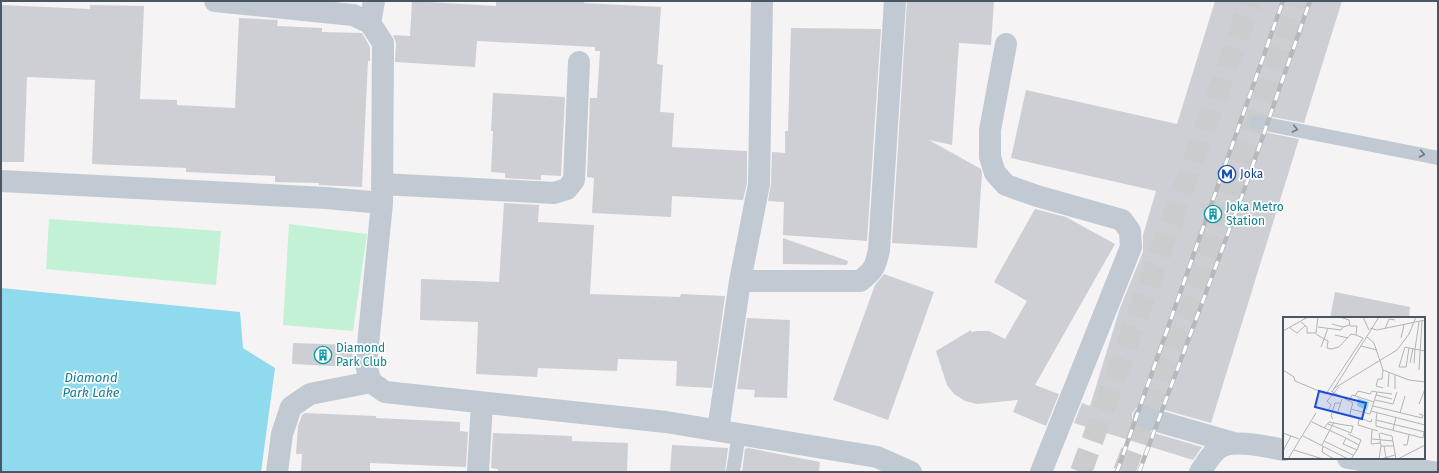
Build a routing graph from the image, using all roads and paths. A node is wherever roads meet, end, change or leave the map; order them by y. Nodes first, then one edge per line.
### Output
1 (215, 1) edge
2 (374, 1) edge
3 (762, 1) edge
4 (895, 1) edge
5 (370, 23) junction
6 (1006, 44) dead end
7 (579, 62) dead end
8 (1256, 122) dead end
9 (1438, 158) edge
10 (1, 181) edge
11 (382, 193) junction
12 (740, 281) junction
13 (371, 382) junction
14 (482, 402) junction
15 (1144, 417) dead end
16 (728, 432) junction
17 (1234, 443) junction
18 (1283, 450) edge
19 (1354, 459) edge
20 (277, 472) edge
21 (478, 472) edge
22 (733, 472) edge
23 (911, 472) edge
24 (1041, 472) edge
25 (1200, 472) edge
26 (1433, 472) edge

1 - 5 street
2 - 5 street
3 - 12 street
4 - 12 street
5 - 11 street
6 - 24 street
7 - 11 street
8 -> 9 lane
10 - 11 street
11 - 13 street
12 - 16 street
13 - 14 street
13 - 20 street
14 - 16 street
14 - 21 street
15 - 17 street
16 - 22 lane
16 - 23 street
17 - 18 street
17 - 25 street
19 - 26 street

